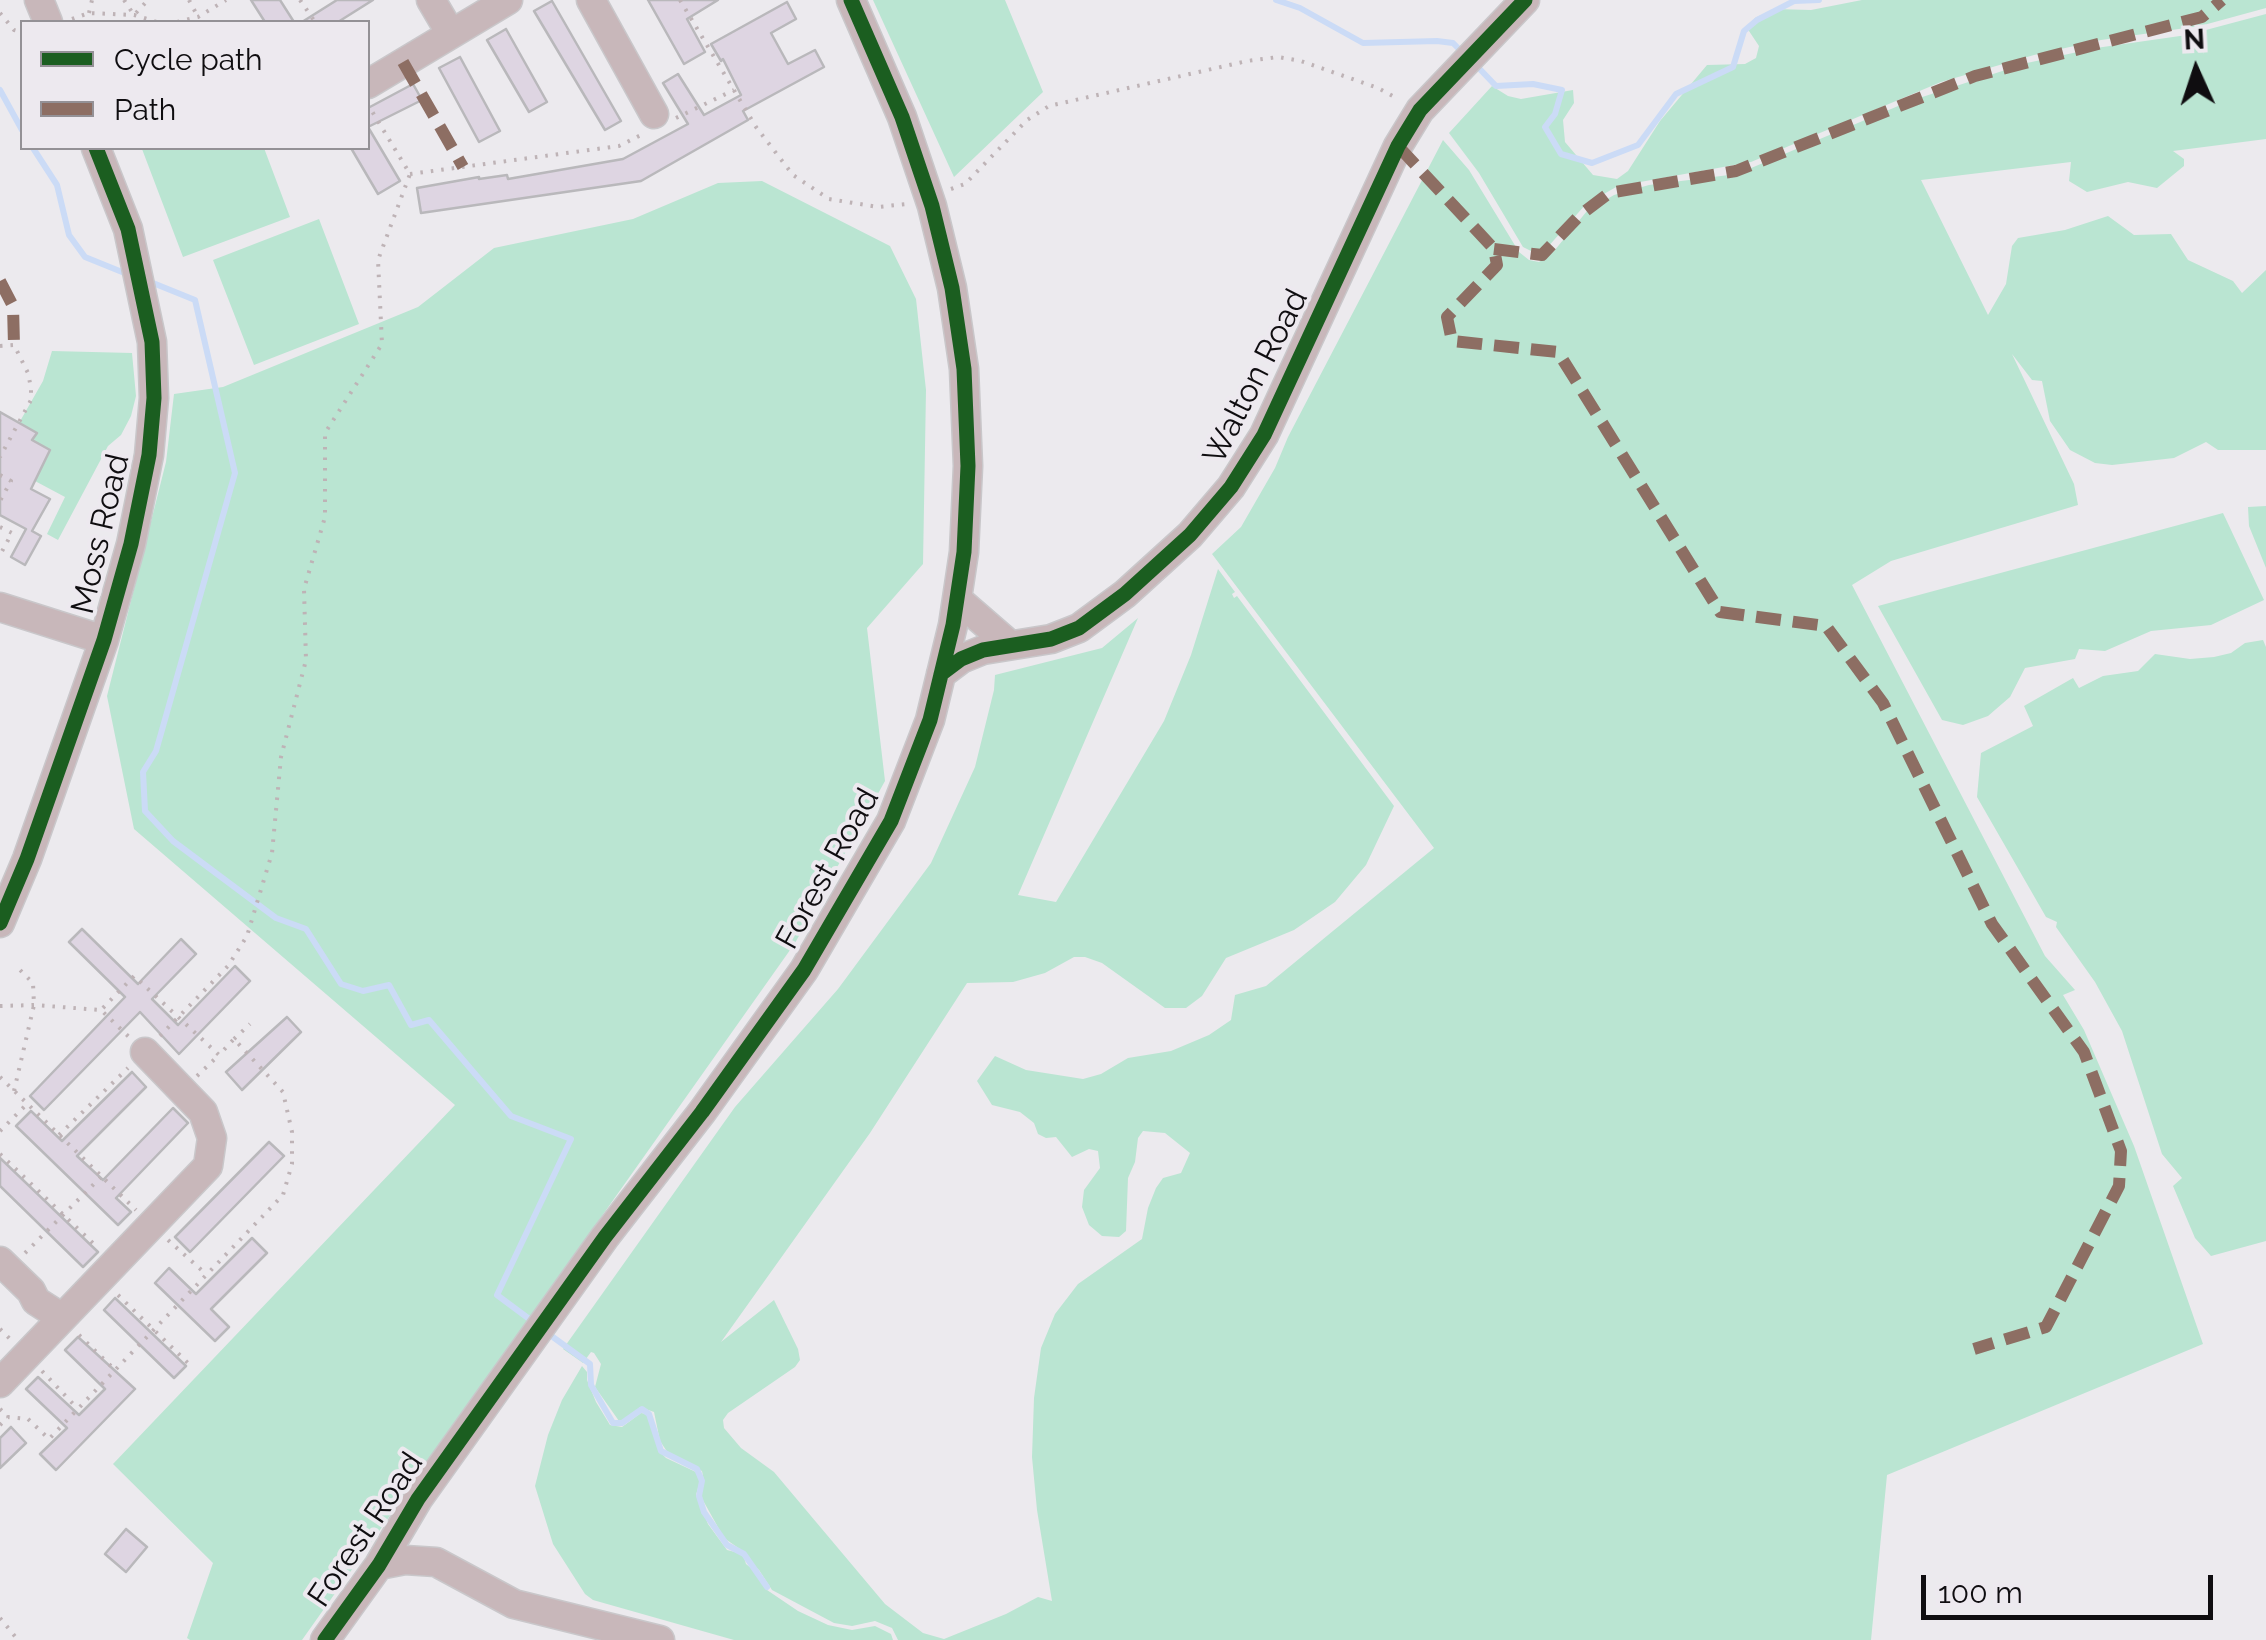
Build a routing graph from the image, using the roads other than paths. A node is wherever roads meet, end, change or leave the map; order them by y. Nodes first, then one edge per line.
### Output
1 (39, 0) edge
2 (431, 0) edge
3 (508, 0) edge
4 (591, 0) edge
5 (851, 0) edge
6 (1525, 0) edge
7 (56, 20) edge
8 (451, 34) junction
9 (370, 83) edge
10 (658, 122) road end
11 (97, 150) edge
12 (957, 600) junction
13 (0, 607) edge
14 (104, 640) junction
15 (1010, 645) junction
16 (942, 674) junction
17 (0, 924) edge
18 (145, 1052) road end
19 (4, 1265) edge
20 (62, 1317) junction
21 (0, 1383) edge
22 (418, 1498) junction
23 (430, 1561) junction
24 (379, 1565) junction
25 (325, 1640) edge
26 (660, 1640) edge

1 - 7 street
2 - 8 street
3 - 8 street
4 - 10 street
5 - 12 street, Forest Road
6 - 15 street, Walton Road
8 - 9 street
11 - 14 street, Moss Road
12 - 15 street
12 - 16 street, Forest Road
13 - 14 street
14 - 17 street, Moss Road
15 - 16 street, Walton Road
16 - 22 street, Forest Road
18 - 20 street
19 - 20 street
20 - 21 street
22 - 23 street
22 - 24 street, Forest Road
23 - 24 street
23 - 26 street
24 - 25 street, Forest Road

